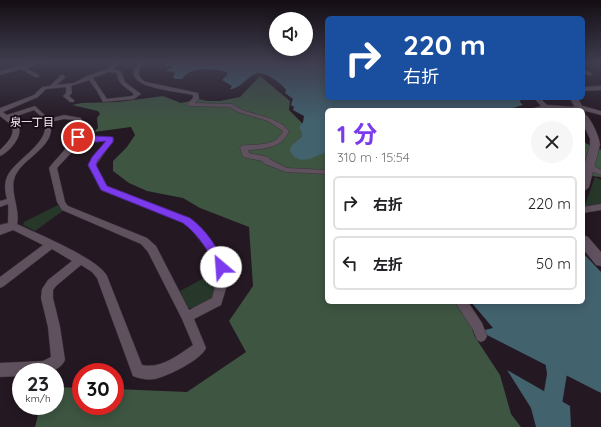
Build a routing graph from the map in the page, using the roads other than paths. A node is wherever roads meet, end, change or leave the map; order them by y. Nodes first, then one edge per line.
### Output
1 (58, 82) edge
2 (79, 82) edge
3 (93, 82) edge
4 (122, 82) edge
5 (143, 82) edge
6 (68, 85) junction
7 (49, 87) junction
8 (601, 88) edge
9 (585, 89) edge
10 (72, 101) dead end
11 (585, 111) edge
12 (601, 113) edge
13 (6, 118) junction
14 (48, 121) junction
15 (586, 129) edge
16 (78, 137) junction
17 (598, 147) edge
18 (0, 154) edge
19 (589, 167) junction
20 (325, 172) edge
21 (601, 173) edge
22 (585, 180) edge
23 (12, 200) junction
24 (0, 204) edge
25 (601, 208) edge
26 (585, 210) edge
27 (6, 228) edge
28 (585, 242) edge
29 (50, 244) junction
30 (80, 260) junction
31 (601, 261) edge
32 (0, 283) edge
33 (462, 304) edge
34 (187, 317) junction
35 (481, 336) dead end
36 (0, 370) edge

1 - 7 street
2 - 6 street
3 - 4 street
5 - 20 street
6 - 7 street
6 - 10 street
7 - 13 street
8 - 9 street
11 - 12 street
13 - 14 street
13 - 18 street
14 - 16 street
14 - 23 street
15 - 17 main road
16 - 34 street
16 - 34 street
17 - 19 main road
19 - 21 street
19 - 22 main road
23 - 24 street
23 - 27 street
25 - 26 street
27 - 29 street
28 - 31 main road
29 - 30 street
29 - 32 street
30 - 34 street
30 - 36 street
33 - 35 street

